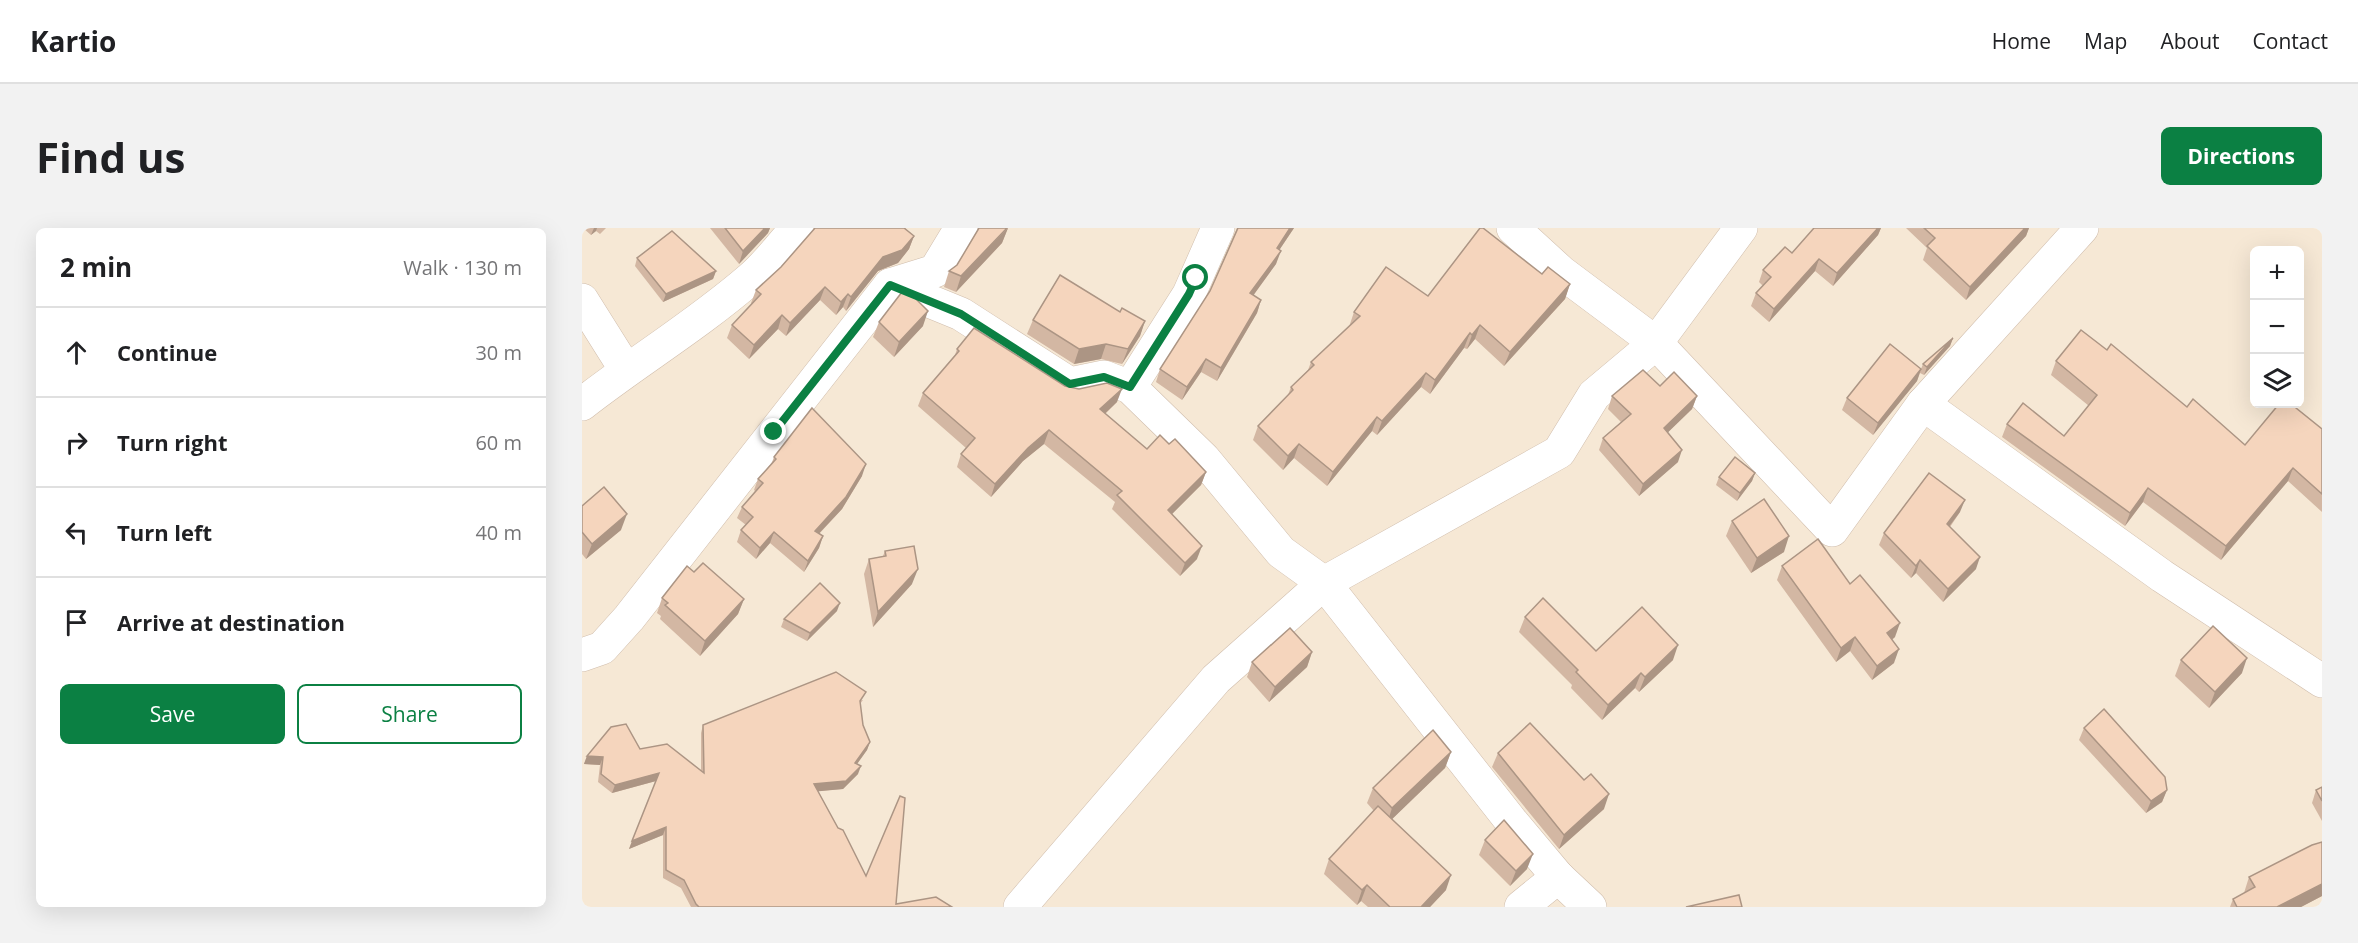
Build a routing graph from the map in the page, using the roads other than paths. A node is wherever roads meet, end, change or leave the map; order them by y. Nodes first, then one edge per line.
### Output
1 (797, 228) edge
2 (961, 228) edge
3 (1218, 228) edge
4 (1513, 228) edge
5 (1741, 228) edge
6 (2082, 228) edge
7 (890, 285) junction
8 (582, 300) edge
9 (1656, 342) junction
10 (626, 370) junction
11 (1130, 387) junction
12 (582, 404) edge
13 (1923, 404) junction
14 (1324, 582) junction
15 (582, 655) edge
16 (2322, 681) edge
17 (1558, 877) junction
18 (1020, 907) edge
19 (1521, 907) edge
20 (1590, 907) edge

1 - 10 street
2 - 7 street
3 - 11 street
4 - 9 street
5 - 9 street
6 - 13 street
7 - 11 street
7 - 15 street
8 - 10 street
9 - 13 street
9 - 14 street
10 - 12 street
11 - 14 street
13 - 16 street
14 - 17 street
14 - 18 street
17 - 19 street
17 - 20 street

